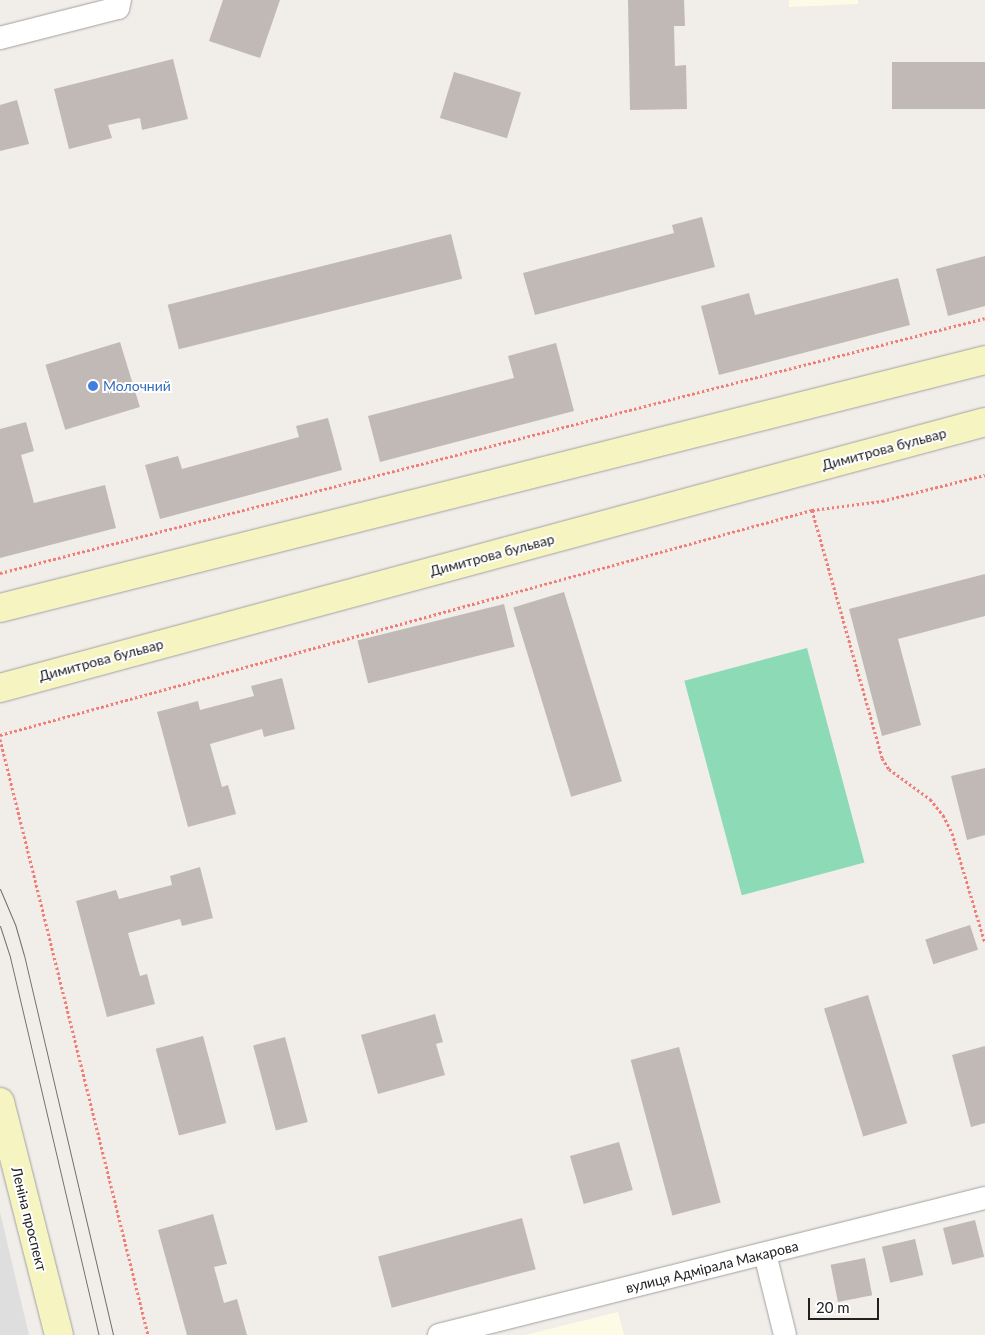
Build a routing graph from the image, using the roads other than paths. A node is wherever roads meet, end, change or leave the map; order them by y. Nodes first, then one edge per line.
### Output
1 (119, 4) edge
2 (0, 38) edge
3 (985, 360) edge
4 (985, 422) edge
5 (0, 608) edge
6 (0, 688) edge
7 (0, 1102) edge
8 (985, 1198) edge
9 (765, 1254) junction
10 (59, 1335) edge
11 (439, 1335) edge
12 (785, 1335) edge

1 - 2 street
3 - 5 street
4 - 6 street, Димитрова бульвар
7 - 10 street, Леніна проспект
8 - 9 street, вулиця Адмірала Макарова
9 - 11 street, вулиця Адмірала Макарова
9 - 12 street

